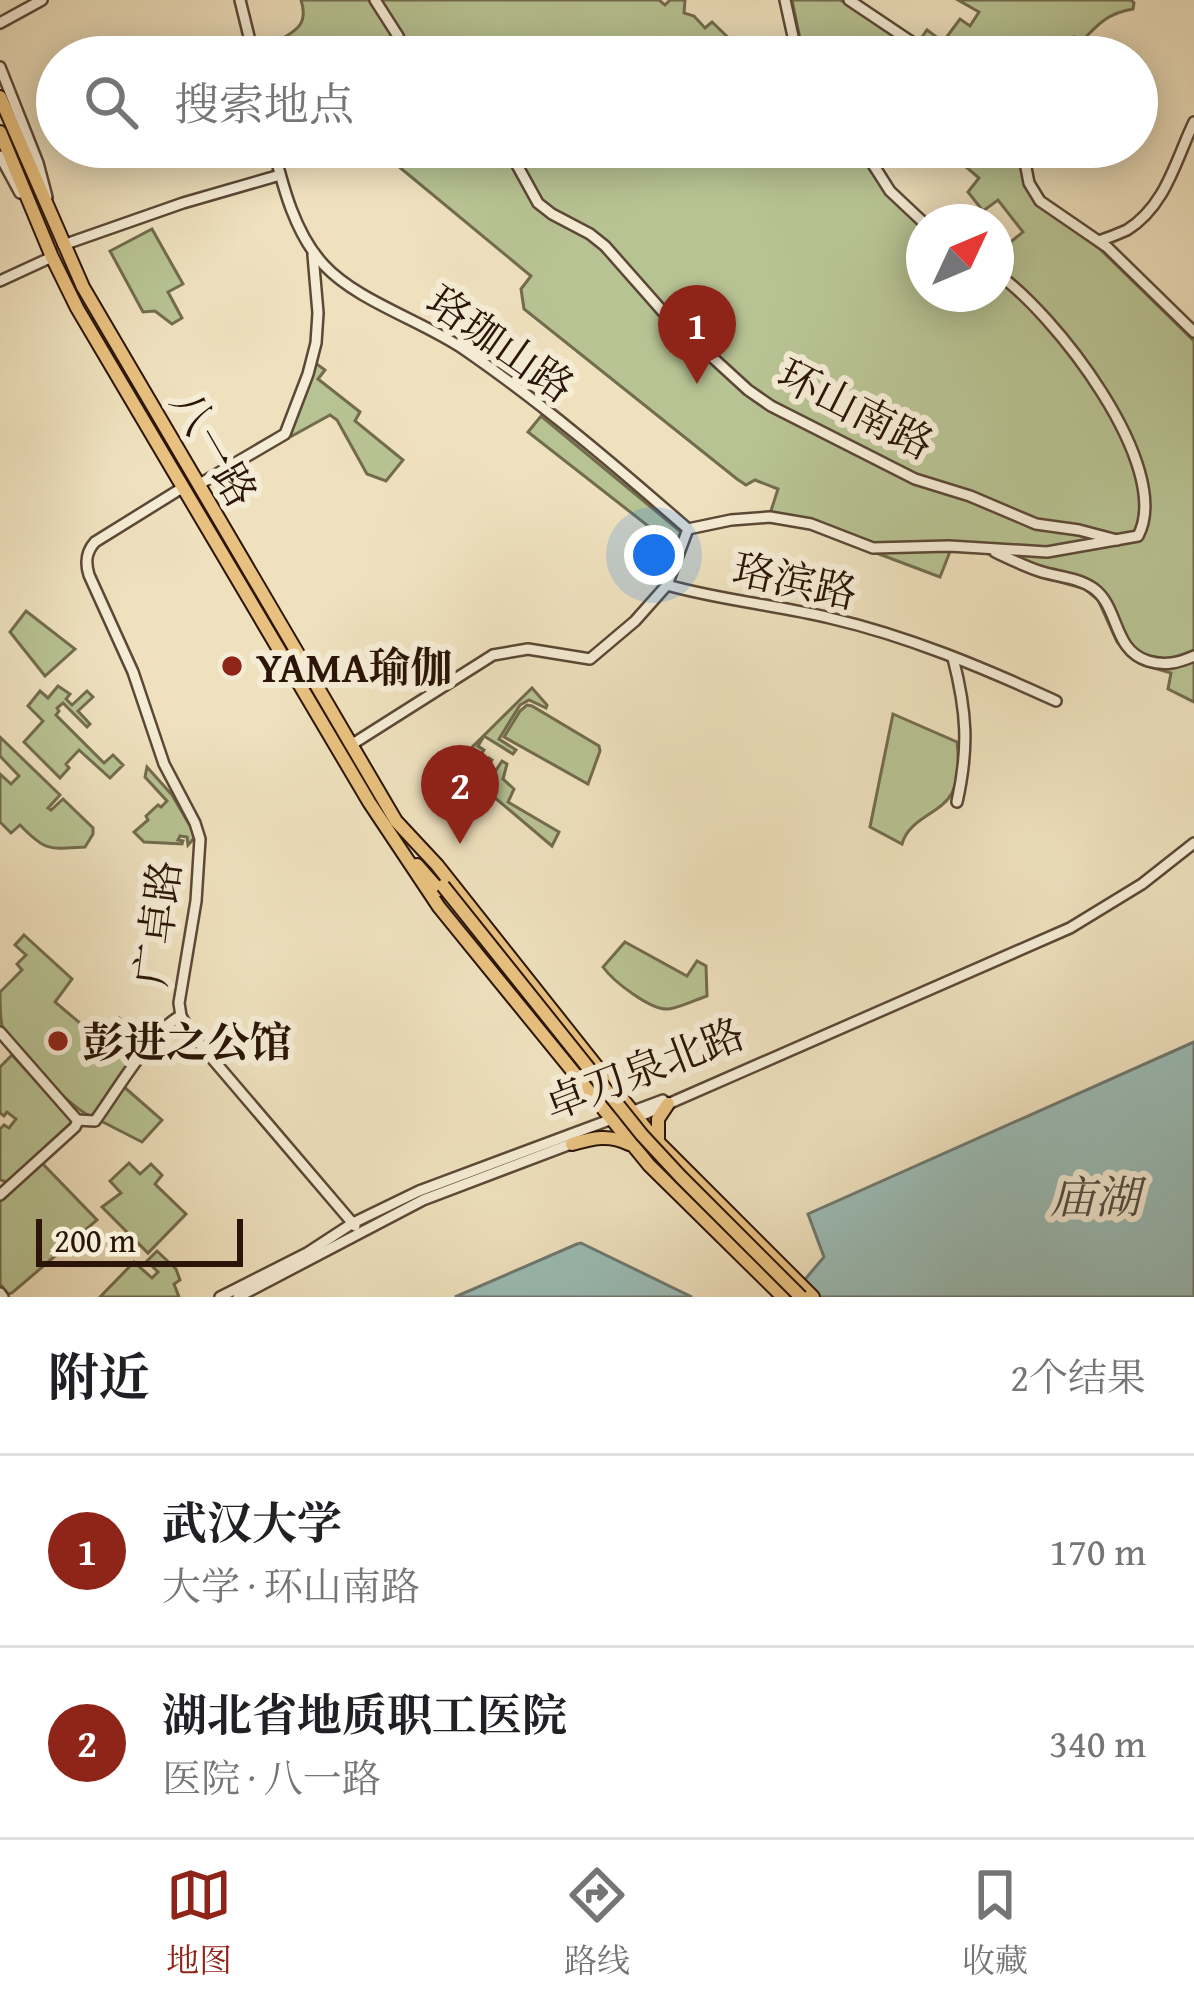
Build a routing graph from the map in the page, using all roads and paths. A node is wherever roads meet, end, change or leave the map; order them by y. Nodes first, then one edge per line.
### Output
1 (42, 0) edge
2 (240, 0) edge
3 (375, 0) edge
4 (785, 0) edge
5 (849, 0) edge
6 (0, 23) edge
7 (249, 36) edge
8 (395, 36) edge
9 (793, 36) edge
10 (903, 36) edge
11 (0, 67) edge
12 (0, 97) edge
13 (1194, 122) edge
14 (0, 132) edge
15 (0, 156) edge
16 (36, 158) edge
17 (40, 168) edge
18 (278, 168) edge
19 (519, 168) edge
20 (875, 168) edge
21 (1026, 168) edge
22 (280, 175) junction
23 (906, 207) edge
24 (48, 208) junction
25 (34, 214) junction
26 (1108, 245) junction
27 (312, 250) junction
28 (60, 251) junction
29 (0, 281) edge
30 (1014, 286) edge
31 (1194, 332) edge
32 (198, 485) junction
33 (182, 488) junction
34 (688, 529) junction
35 (1124, 540) junction
36 (988, 549) junction
37 (667, 585) junction
38 (1194, 656) edge
39 (953, 658) junction
40 (1056, 701) dead end
41 (351, 746) junction
42 (957, 802) dead end
43 (392, 827) junction
44 (1194, 844) edge
45 (1098, 911) junction
46 (552, 1009) junction
47 (181, 1016) junction
48 (534, 1023) junction
49 (0, 1032) edge
50 (668, 1104) junction
51 (634, 1114) junction
52 (77, 1120) junction
53 (615, 1122) junction
54 (572, 1144) junction
55 (661, 1146) junction
56 (636, 1148) junction
57 (0, 1195) edge
58 (356, 1228) junction
59 (220, 1297) edge
60 (238, 1297) edge
61 (792, 1297) edge
62 (813, 1297) edge

1 - 6 street
2 - 7 street
3 - 8 street
4 - 9 street
5 - 10 street
11 - 16 street
12 - 24 main road, 八一路
13 - 26 street
14 - 25 main road, 八一路
15 - 25 street
17 - 24 street
18 - 22 street, 珞珈山路
19 - 35 street, 环山南路
20 - 23 street
21 - 26 street
22 - 27 street, 珞珈山路
22 - 28 street
24 - 28 main road, 八一路
25 - 28 main road, 八一路
26 - 31 street
27 - 32 street
27 - 34 street, 珞珈山路
28 - 29 street
28 - 32 main road, 八一路
28 - 33 main road, 八一路
30 - 35 street
32 - 41 main road, 八一路
33 - 43 main road, 八一路
33 - 47 street, 广卓路
34 - 36 street
34 - 37 street
35 - 36 street
36 - 38 street
37 - 39 street, 珞滨路
37 - 41 street, 珞滨路
39 - 40 street, 珞滨路
39 - 42 street
41 - 43 main road, 八一路
43 - 46 main road, 八一路
43 - 48 main road, 八一路
43 - 61 main road, 八一路, bridge
44 - 45 street, 卓刀泉北路
45 - 50 street, 卓刀泉北路
45 - 51 street, 卓刀泉北路
46 - 48 main road
46 - 51 main road, 八一路
47 - 52 street
47 - 58 street, 广卓路
48 - 53 main road, 八一路
49 - 52 street
50 - 51 street, 卓刀泉北路
50 - 55 main road
51 - 53 street, 卓刀泉北路
51 - 55 main road, 八一路
52 - 57 street
53 - 54 street, 卓刀泉北路
53 - 56 main road, 八一路
53 - 58 street, 卓刀泉北路
54 - 56 main road
54 - 58 street, 卓刀泉北路
55 - 62 main road, 八一路, bridge
56 - 61 main road, 八一路
58 - 59 street, 卓刀泉北路
58 - 60 street, 卓刀泉北路

